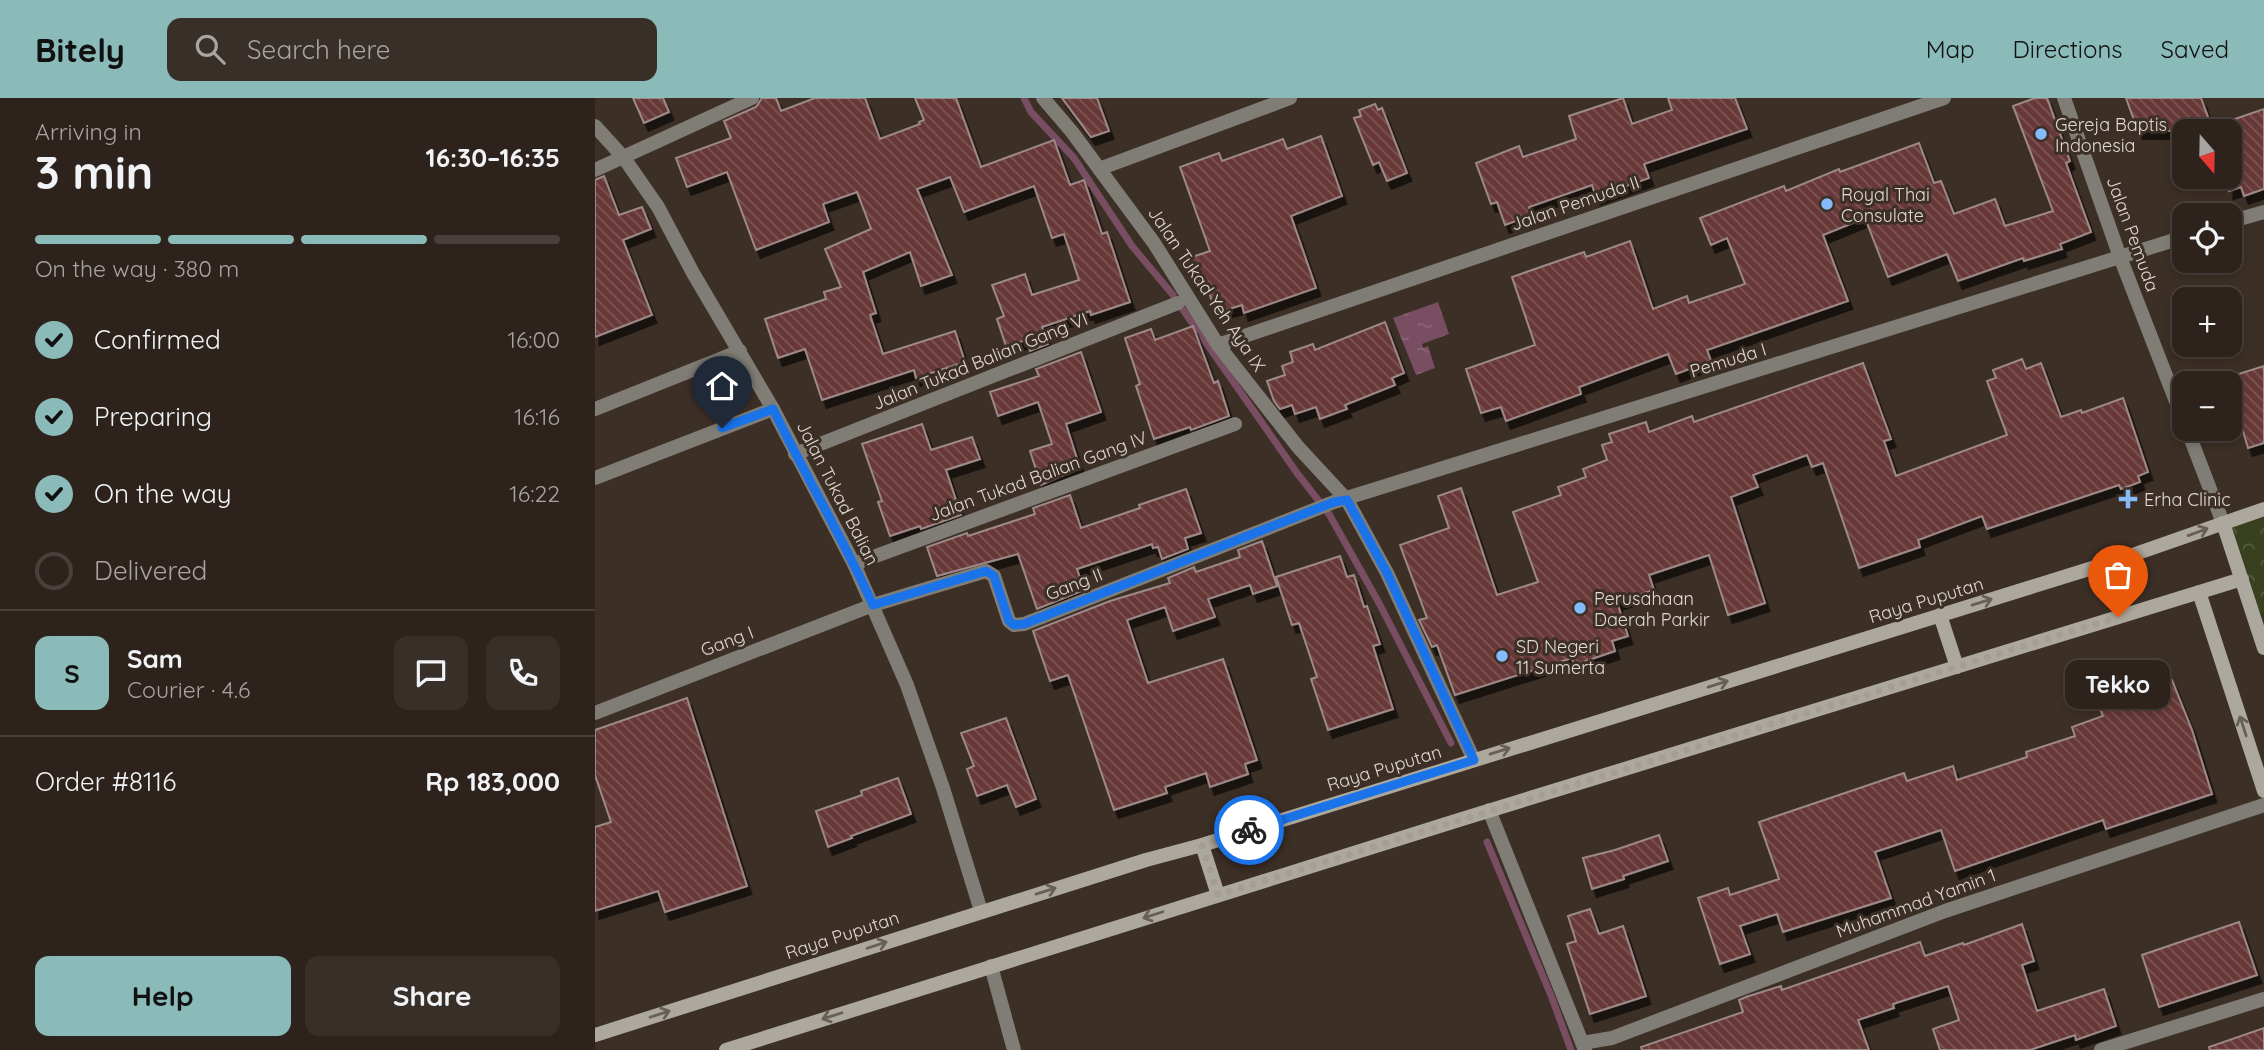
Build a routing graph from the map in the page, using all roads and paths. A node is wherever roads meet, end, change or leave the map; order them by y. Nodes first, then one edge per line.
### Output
1 (752, 98) edge
2 (1043, 98) edge
3 (1290, 98) edge
4 (1944, 98) edge
5 (2064, 98) edge
6 (595, 126) edge
7 (624, 158) junction
8 (1100, 169) junction
9 (595, 170) edge
10 (2264, 212) edge
11 (2242, 218) edge
12 (2172, 241) edge
13 (2120, 257) junction
14 (1178, 303) dead end
15 (1218, 345) junction
16 (740, 351) junction
17 (2172, 391) edge
18 (595, 409) edge
19 (773, 409) junction
20 (1235, 424) dead end
21 (2192, 441) edge
22 (795, 454) junction
23 (595, 478) edge
24 (1341, 501) junction
25 (2264, 509) edge
26 (2223, 523) junction
27 (854, 564) junction
28 (2242, 579) junction
29 (2199, 592) junction
30 (873, 605) junction
31 (1940, 615) junction
32 (2259, 618) edge
33 (2264, 648) edge
34 (1957, 667) junction
35 (595, 713) edge
36 (1474, 760) junction
37 (2264, 791) edge
38 (2264, 805) edge
39 (1489, 810) junction
40 (1202, 845) junction
41 (1218, 895) junction
42 (981, 911) junction
43 (991, 966) junction
44 (2264, 999) edge
45 (595, 1035) edge
46 (1584, 1046) edge
47 (726, 1050) edge
48 (1014, 1050) edge
49 (2102, 1050) edge

1 - 7 street
2 - 8 street, Jalan Tukad Yeh Aya IX
3 - 8 street
4 - 15 street, Jalan Pemuda II
5 - 13 street, Jalan Pemuda
6 - 7 street, Jalan Tukad Balian
7 - 9 street
7 - 16 street, Jalan Tukad Balian
8 - 15 street, Jalan Tukad Yeh Aya IX
10 - 11 street
12 - 13 street, Pemuda I
13 - 17 street, Jalan Pemuda
13 - 24 street, Pemuda I
14 - 22 street, Jalan Tukad Balian Gang VI
15 - 24 street, Jalan Tukad Yeh Aya IX
16 - 18 street
16 - 19 street, Jalan Tukad Balian
19 - 22 street, Jalan Tukad Balian
19 - 23 street
20 - 27 street, Jalan Tukad Balian Gang IV
21 - 26 street
22 - 27 street, Jalan Tukad Balian
24 - 30 street, Gang II
24 - 36 street, Jalan Tukad Yeh Aya IX
25 - 26 main road, Raya Puputan
26 - 28 main road
31 -> 26 main road, Raya Puputan
27 - 30 street, Jalan Tukad Balian
28 - 29 main road
28 - 32 main road
29 - 34 main road
37 -> 29 main road
30 - 35 street, Gang I
30 - 42 street, Jalan Tukad Balian
31 - 34 main road
36 -> 31 main road, Raya Puputan
32 - 33 main road
34 - 39 main road
36 - 40 main road, Raya Puputan
38 - 46 street, Muhammad Yamin 1
39 - 41 main road
39 - 46 street, Muhammad Yamin 1
40 - 41 main road
42 -> 40 main road, Raya Puputan
41 -> 43 main road
45 -> 42 main road, Raya Puputan
43 -> 47 main road
43 - 48 street
44 - 49 street

